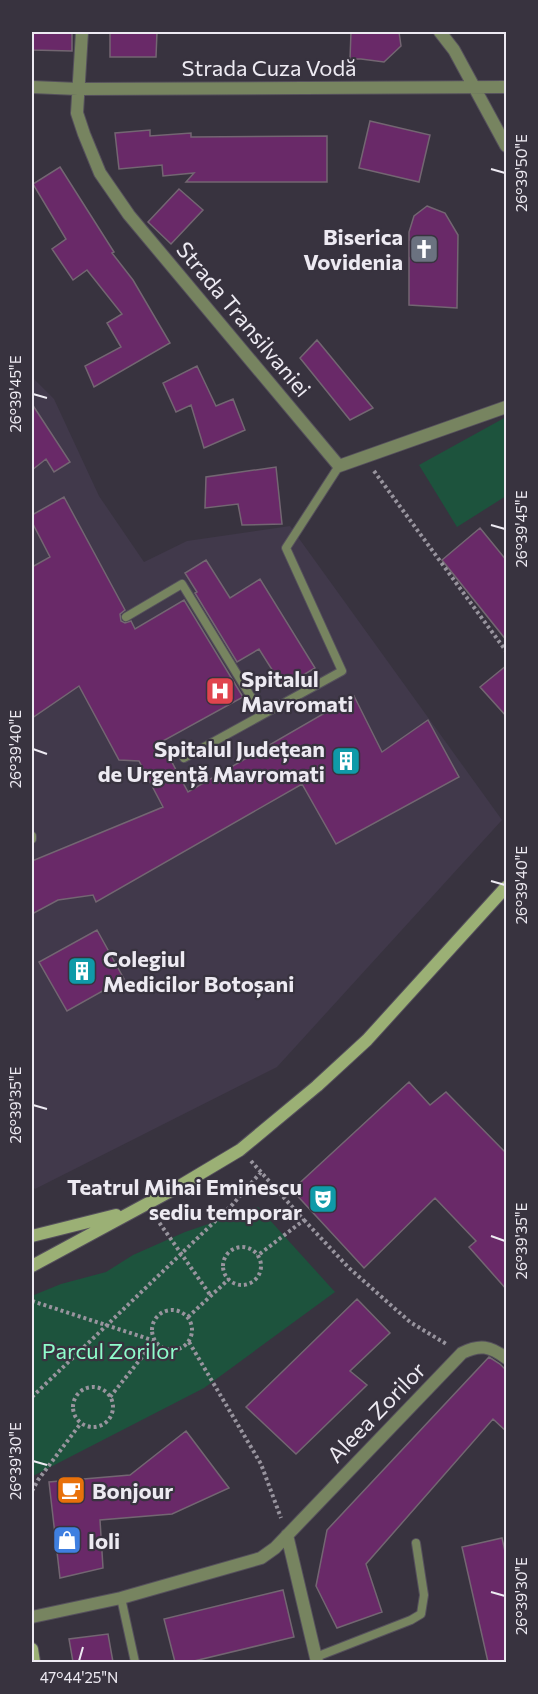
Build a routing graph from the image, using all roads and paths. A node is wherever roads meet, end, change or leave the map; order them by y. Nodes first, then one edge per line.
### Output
1 (82, 32) edge
2 (440, 32) edge
3 (32, 87) edge
4 (507, 87) edge
5 (476, 88) junction
6 (78, 89) junction
7 (507, 146) edge
8 (507, 407) edge
9 (363, 456) junction
10 (339, 466) junction
11 (126, 617) dead end
12 (507, 651) edge
13 (262, 715) junction
14 (184, 758) dead end
15 (507, 887) edge
16 (240, 1150) junction
17 (261, 1172) junction
18 (146, 1203) junction
19 (131, 1211) junction
20 (304, 1220) junction
21 (32, 1236) edge
22 (182, 1253) junction
23 (257, 1256) junction
24 (32, 1266) edge
25 (229, 1279) junction
26 (211, 1296) junction
27 (32, 1301) edge
28 (188, 1317) junction
29 (107, 1326) junction
30 (156, 1341) junction
31 (189, 1342) junction
32 (462, 1353) junction
33 (507, 1358) edge
34 (32, 1397) edge
35 (110, 1397) junction
36 (81, 1423) junction
37 (32, 1491) edge
38 (287, 1535) junction
39 (416, 1543) dead end
40 (121, 1598) junction
41 (32, 1617) edge
42 (32, 1649) edge
43 (316, 1660) edge
44 (34, 1662) edge
45 (135, 1662) edge

1 - 6 street, Strada Transilvaniei
2 - 5 street
3 - 6 street, Strada Cuza Vodă
4 - 5 street, Strada Cuza Vodă
5 - 6 street, Strada Cuza Vodă
5 - 7 street
6 - 10 street, Strada Transilvaniei
8 - 9 street
9 - 10 street
9 - 12 path
10 - 13 lane
11 - 13 lane
13 - 14 lane
15 - 16 main road
16 - 17 path
16 - 18 main road
17 - 20 path
17 - 22 path
18 - 19 main road
18 - 22 path
19 - 21 main road
19 - 24 main road
20 - 23 path
20 - 32 path
22 - 26 path
22 - 29 path
23 - 25 path
23 - 25 path
25 - 26 path
26 - 28 path
27 - 29 path
28 - 30 path
28 - 31 path
29 - 30 path
29 - 34 path
30 - 31 path
30 - 35 path
31 - 38 path
32 - 33 street
32 - 38 street, Aleea Zorilor
35 - 36 path
35 - 36 path
36 - 37 path
38 - 40 street, Aleea Zorilor
38 - 43 street
39 - 43 lane
40 - 41 street, Aleea Zorilor
40 - 45 lane
42 - 44 main road

